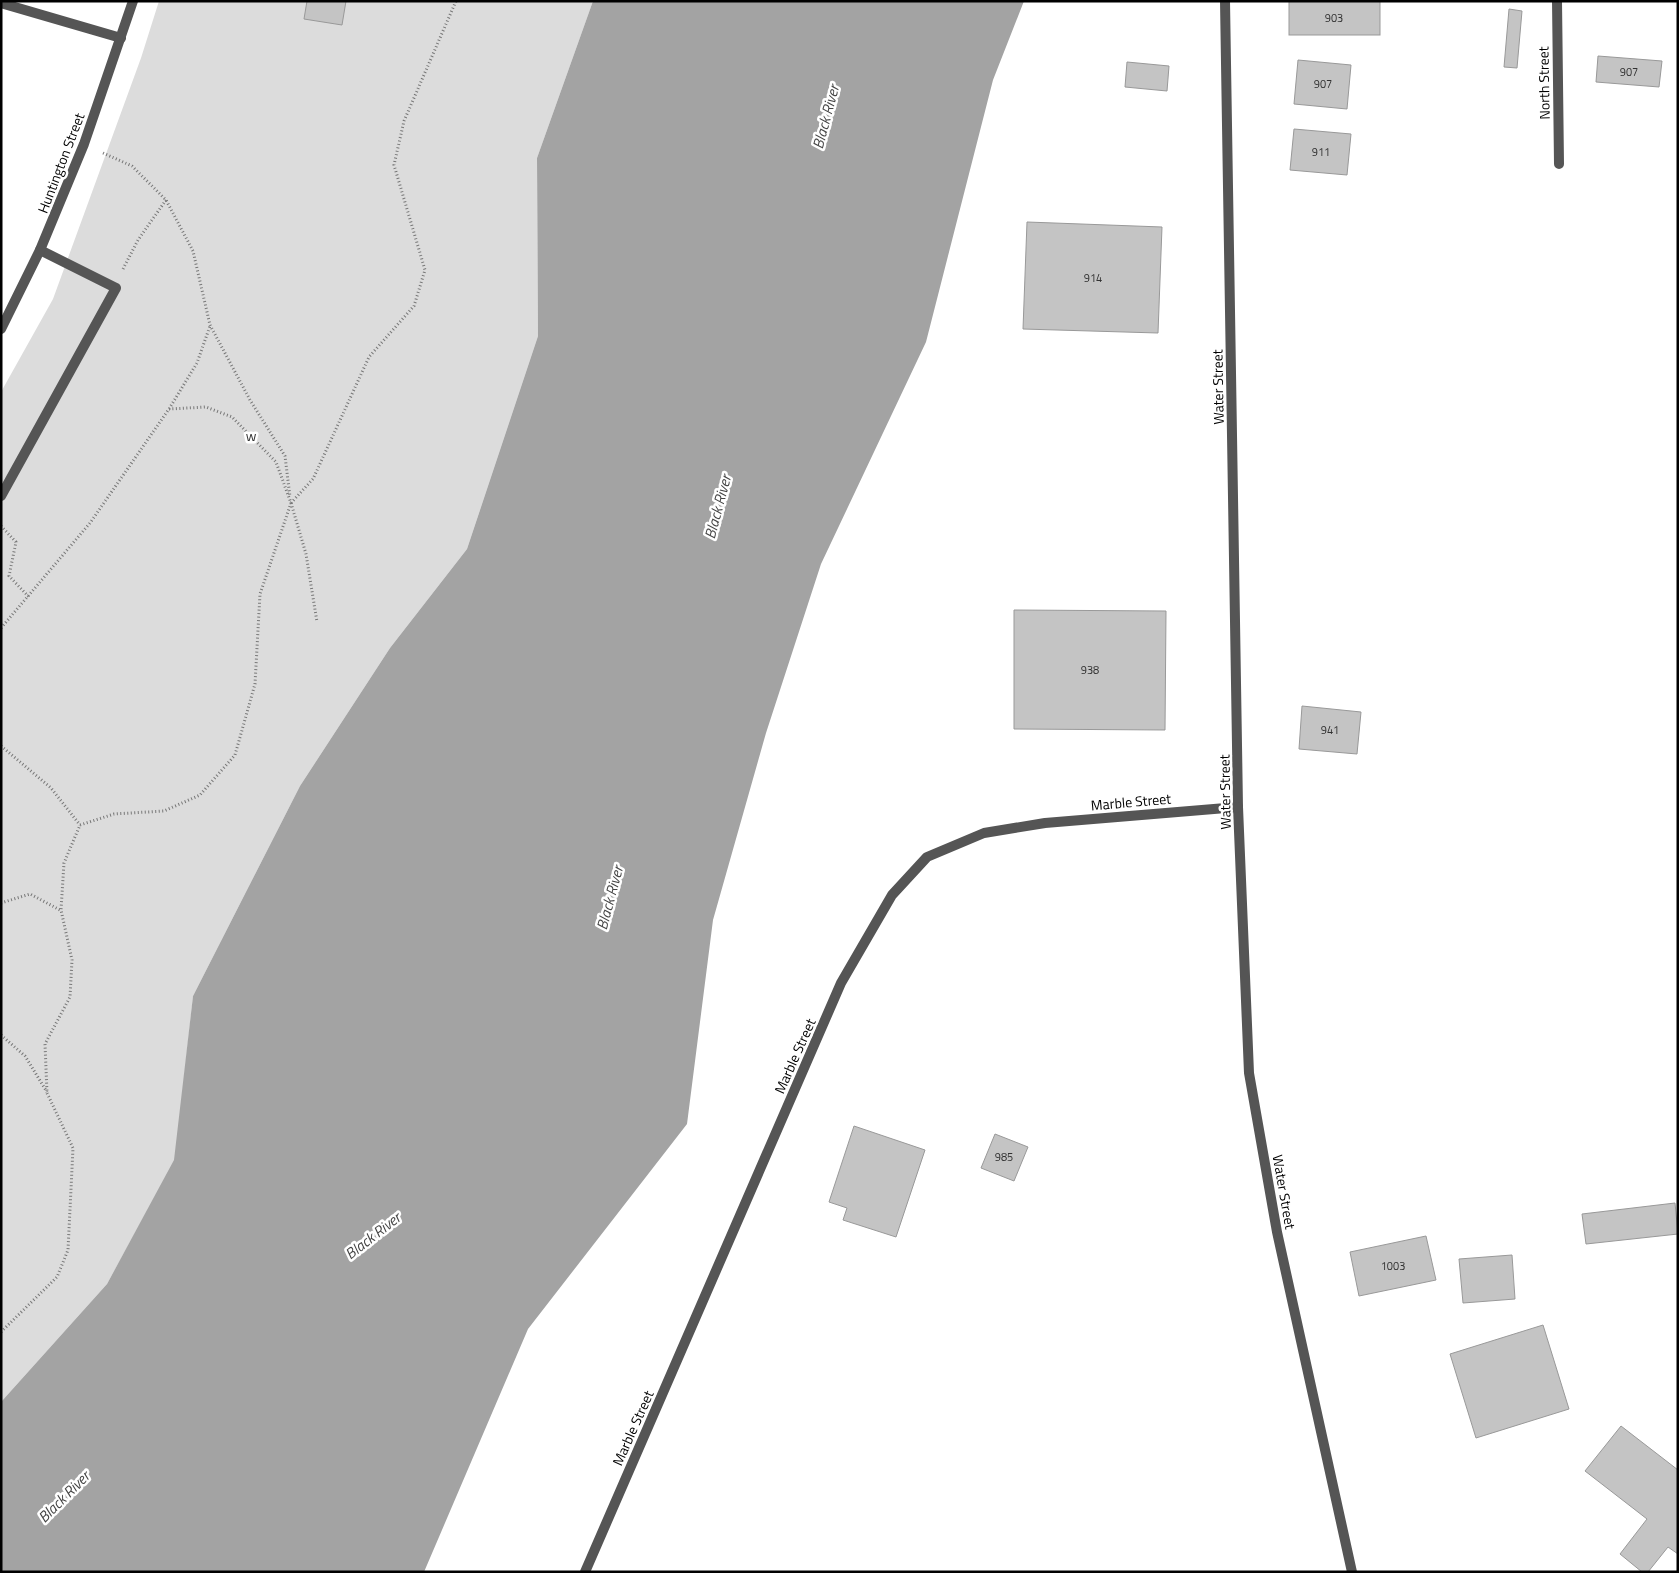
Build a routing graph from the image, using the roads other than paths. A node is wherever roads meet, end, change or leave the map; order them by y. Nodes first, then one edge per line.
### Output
1 (133, 1) edge
2 (1226, 1) edge
3 (1557, 1) edge
4 (1, 3) edge
5 (121, 38) junction
6 (1559, 164) dead end
7 (40, 250) junction
8 (1, 329) edge
9 (1, 496) edge
10 (1238, 807) junction
11 (585, 1572) edge
12 (1352, 1572) edge

1 - 5 street, Huntington Street
2 - 10 street, Water Street
3 - 6 street, North Street
4 - 5 street
5 - 7 street, Huntington Street
7 - 8 street, Huntington Street
7 - 9 street
10 - 11 street, Marble Street
10 - 12 street, Water Street

